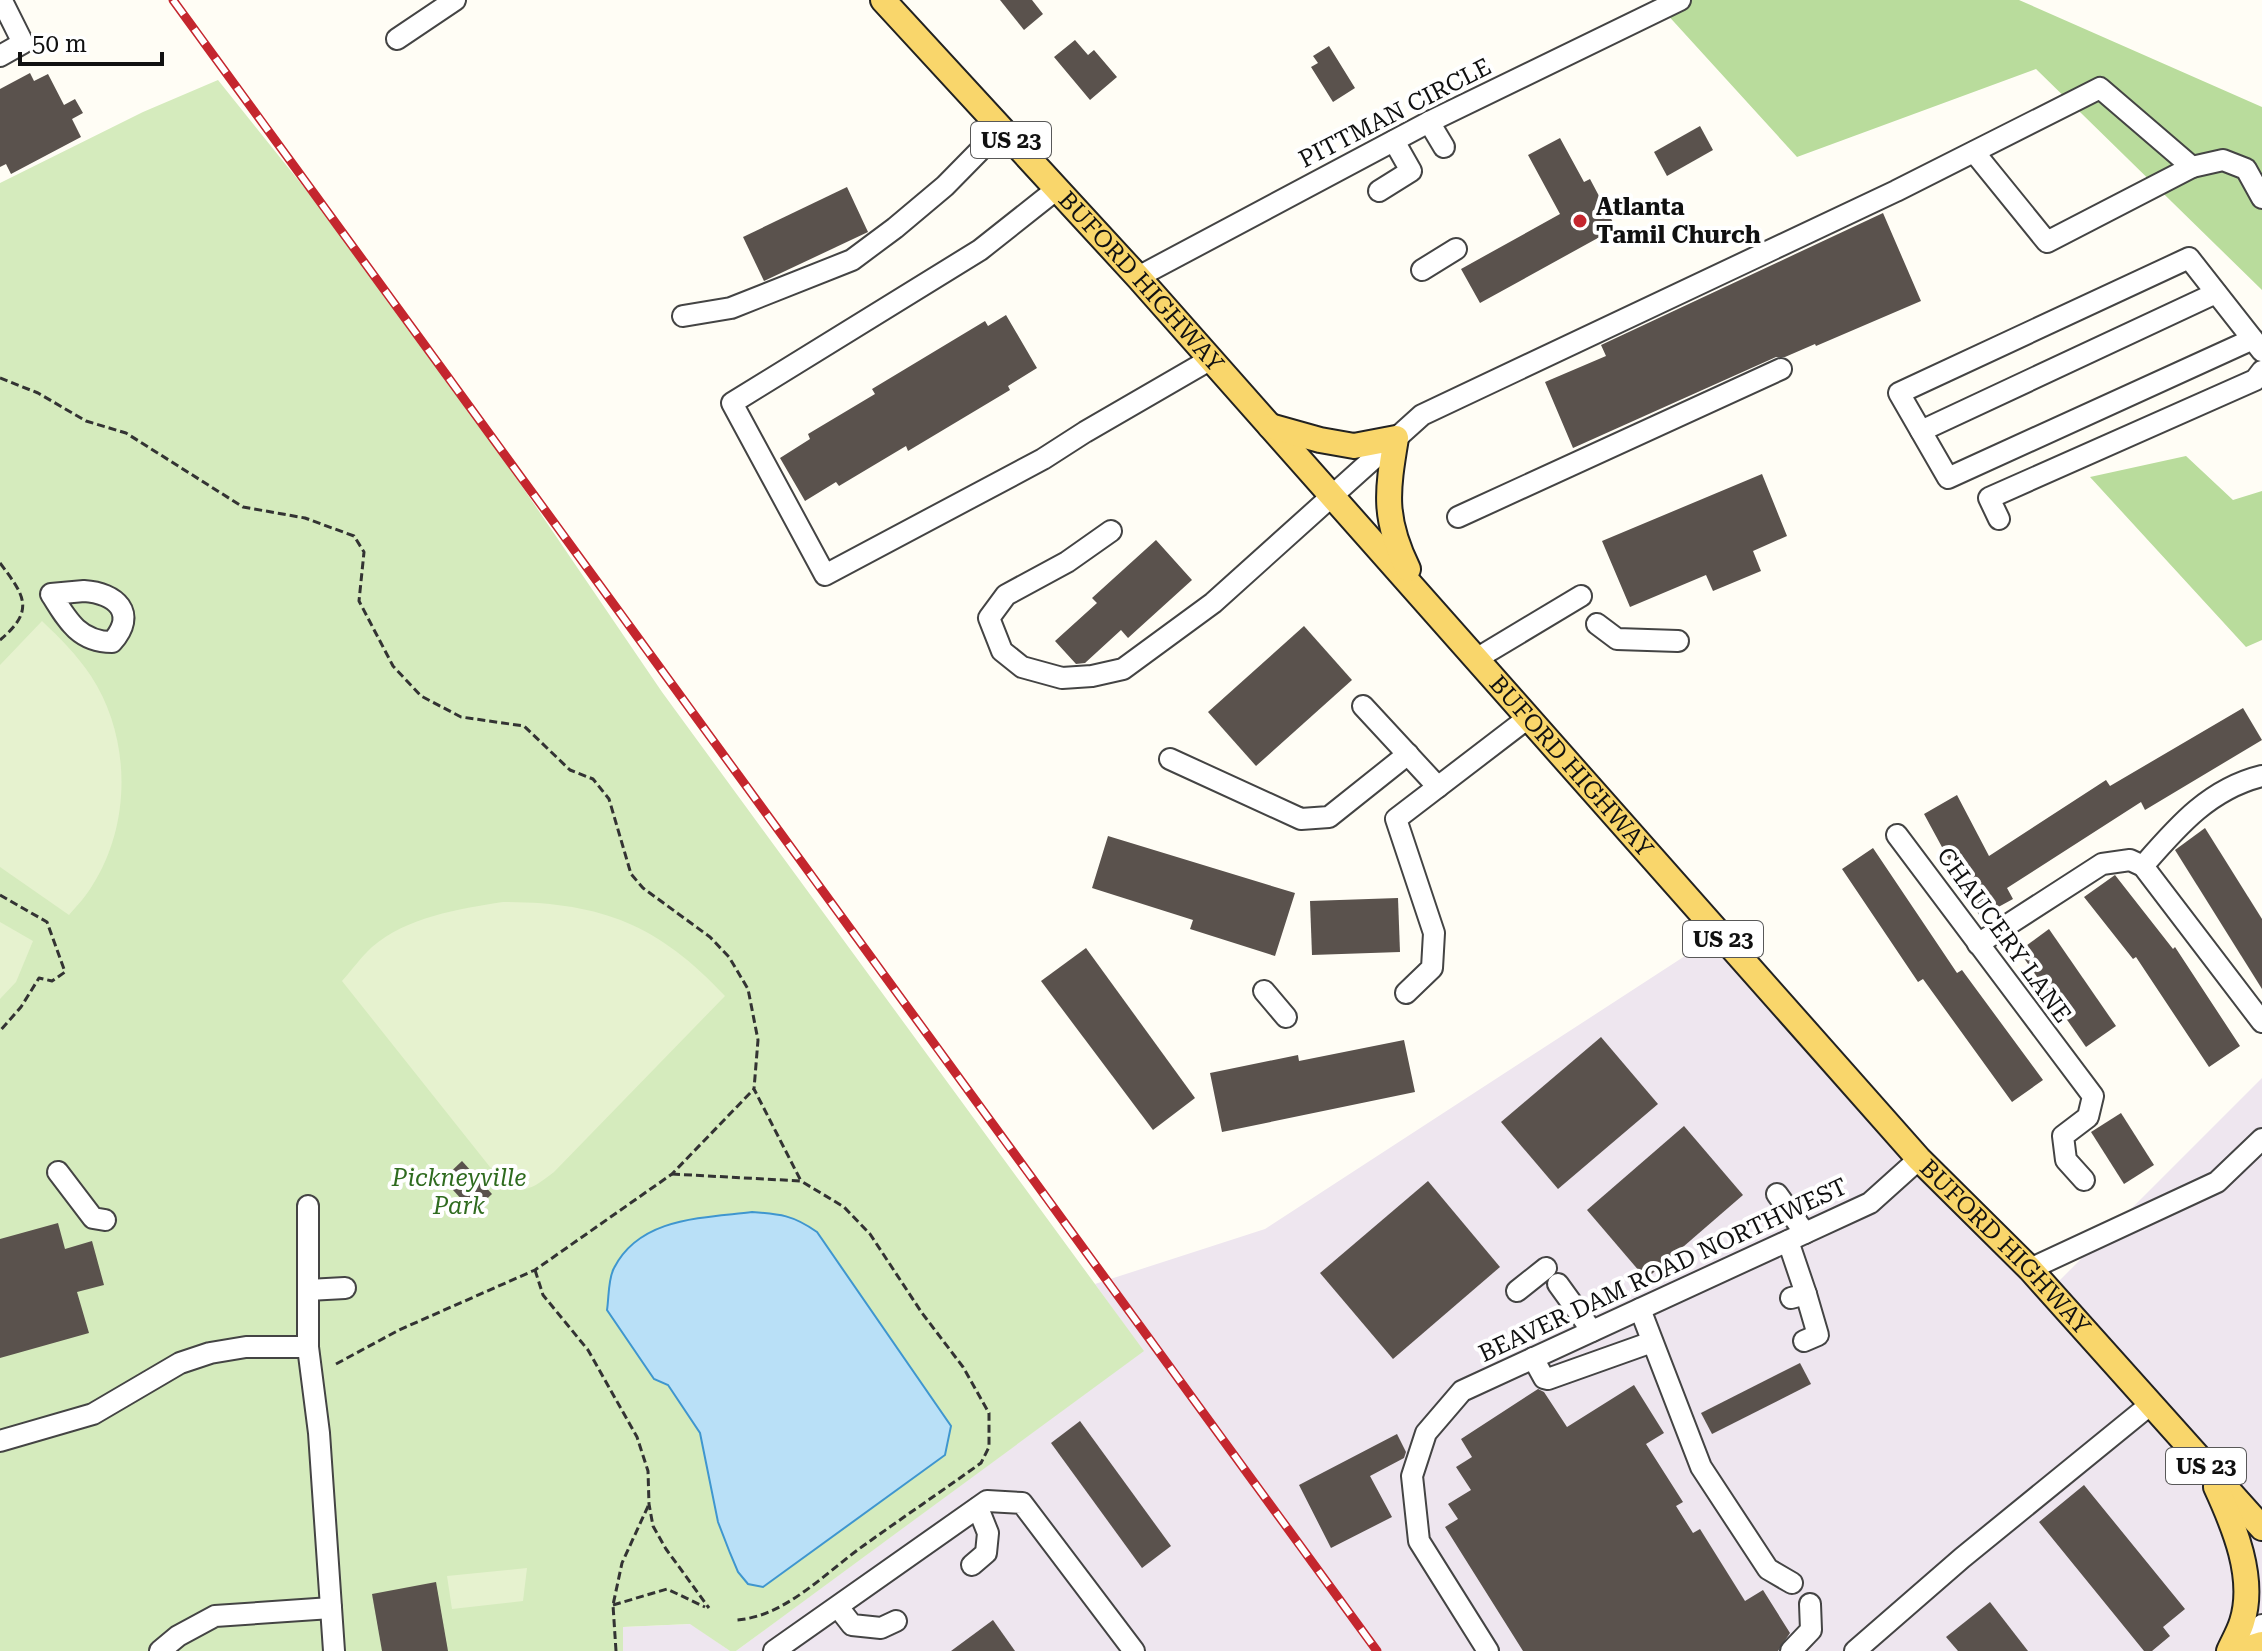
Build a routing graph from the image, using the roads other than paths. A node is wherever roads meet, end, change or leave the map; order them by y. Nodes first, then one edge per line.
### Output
1 (455, 0) edge
2 (1680, 0) edge
3 (2, 1) edge
4 (886, 1) edge
5 (397, 39) dead end
6 (0, 56) edge
7 (1429, 122) junction
8 (1001, 129) junction
9 (1394, 141) junction
10 (1444, 147) dead end
11 (1974, 152) junction
12 (2192, 167) junction
13 (1057, 189) junction
14 (1379, 191) dead end
15 (2262, 198) edge
16 (1456, 249) dead end
17 (1422, 270) dead end
18 (1138, 277) junction
19 (2216, 293) junction
20 (683, 316) dead end
21 (2258, 345) edge
22 (1211, 359) junction
23 (1781, 369) dead end
24 (2262, 371) edge
25 (1270, 426) junction
26 (1921, 431) junction
27 (1396, 438) junction
28 (1331, 495) junction
29 (1458, 517) dead end
30 (1999, 519) dead end
31 (1111, 531) dead end
32 (1581, 596) dead end
33 (1422, 598) junction
34 (1597, 624) dead end
35 (1678, 641) dead end
36 (1476, 659) junction
37 (1363, 706) dead end
38 (1528, 718) junction
39 (1408, 754) junction
40 (1170, 759) dead end
41 (2262, 776) edge
42 (1438, 787) junction
43 (1897, 835) dead end
44 (2143, 866) junction
45 (1978, 944) junction
46 (1264, 991) dead end
47 (1406, 993) dead end
48 (1286, 1017) dead end
49 (2262, 1022) edge
50 (2262, 1139) edge
51 (1919, 1159) junction
52 (58, 1172) dead end
53 (2084, 1180) dead end
54 (1777, 1194) dead end
55 (308, 1206) dead end
56 (105, 1220) dead end
57 (1797, 1237) junction
58 (2030, 1269) junction
59 (345, 1288) dead end
60 (308, 1290) junction
61 (1517, 1291) dead end
62 (1640, 1309) junction
63 (1592, 1331) junction
64 (1804, 1341) dead end
65 (1652, 1342) junction
66 (308, 1347) junction
67 (1533, 1358) junction
68 (2151, 1404) junction
69 (0, 1441) edge
70 (2207, 1466) junction
71 (978, 1508) junction
72 (2262, 1528) edge
73 (972, 1565) dead end
74 (1792, 1583) dead end
75 (1810, 1604) dead end
76 (838, 1607) junction
77 (331, 1608) junction
78 (896, 1621) dead end
79 (2262, 1625) edge
80 (2262, 1644) edge
81 (160, 1651) edge
82 (334, 1651) edge
83 (774, 1651) edge
84 (1134, 1651) edge
85 (1488, 1651) edge
86 (1791, 1651) edge
87 (1855, 1651) edge
88 (2230, 1651) edge
89 (2240, 1651) edge

1 - 5 street
2 - 7 street, PITTMAN CIRCLE
3 - 6 street
4 - 8 main road, BUFORD HIGHWAY / US 23
7 - 9 street, PITTMAN CIRCLE
7 - 10 street
8 - 13 main road, BUFORD HIGHWAY / US 23
8 - 20 street
9 - 14 street
9 - 18 street, PITTMAN CIRCLE
11 - 12 street
11 - 12 street
11 - 27 street
12 - 15 street
13 - 18 main road, BUFORD HIGHWAY / US 23
13 - 22 street
16 - 17 street
18 - 22 main road, BUFORD HIGHWAY / US 23
19 - 21 street
19 - 26 street
19 - 26 street
21 - 26 street
22 - 25 main road, BUFORD HIGHWAY / US 23
23 - 29 street
24 - 30 street
25 - 27 main road
25 - 28 main road, BUFORD HIGHWAY / US 23
27 - 28 street
27 - 33 main road
28 - 31 street
28 - 33 main road, BUFORD HIGHWAY / US 23
32 - 36 street
33 - 36 main road, BUFORD HIGHWAY / US 23
34 - 35 street
36 - 38 main road, BUFORD HIGHWAY / US 23
37 - 39 street
38 - 42 street
38 - 51 main road, BUFORD HIGHWAY / US 23
39 - 40 street
39 - 42 street
41 - 44 street
42 - 47 street
43 - 45 street, CHAUCERY LANE
44 - 45 street
44 - 49 street
45 - 53 street, CHAUCERY LANE
46 - 48 street
50 - 58 street
51 - 57 street, BEAVER DAM ROAD NORTHWEST
51 - 58 main road, BUFORD HIGHWAY / US 23
52 - 56 street
54 - 57 street
55 - 60 street
57 - 62 street, BEAVER DAM ROAD NORTHWEST
57 - 64 street
58 - 68 main road, BUFORD HIGHWAY / US 23
59 - 60 street
60 - 66 street
61 - 63 street
62 - 63 street, BEAVER DAM ROAD NORTHWEST
62 - 65 street
63 - 67 street, BEAVER DAM ROAD NORTHWEST
65 - 67 street
65 - 74 street
66 - 69 street
66 - 77 street
67 - 85 street, BEAVER DAM ROAD NORTHWEST
68 - 70 main road, BUFORD HIGHWAY / US 23
68 - 87 street
70 - 72 main road, BUFORD HIGHWAY / US 23
70 - 88 main road
71 - 73 street
71 - 76 street
71 - 84 street
75 - 86 street
76 - 78 street
76 - 83 street
77 - 81 street
77 - 82 street
79 - 88 street
80 - 89 main road

